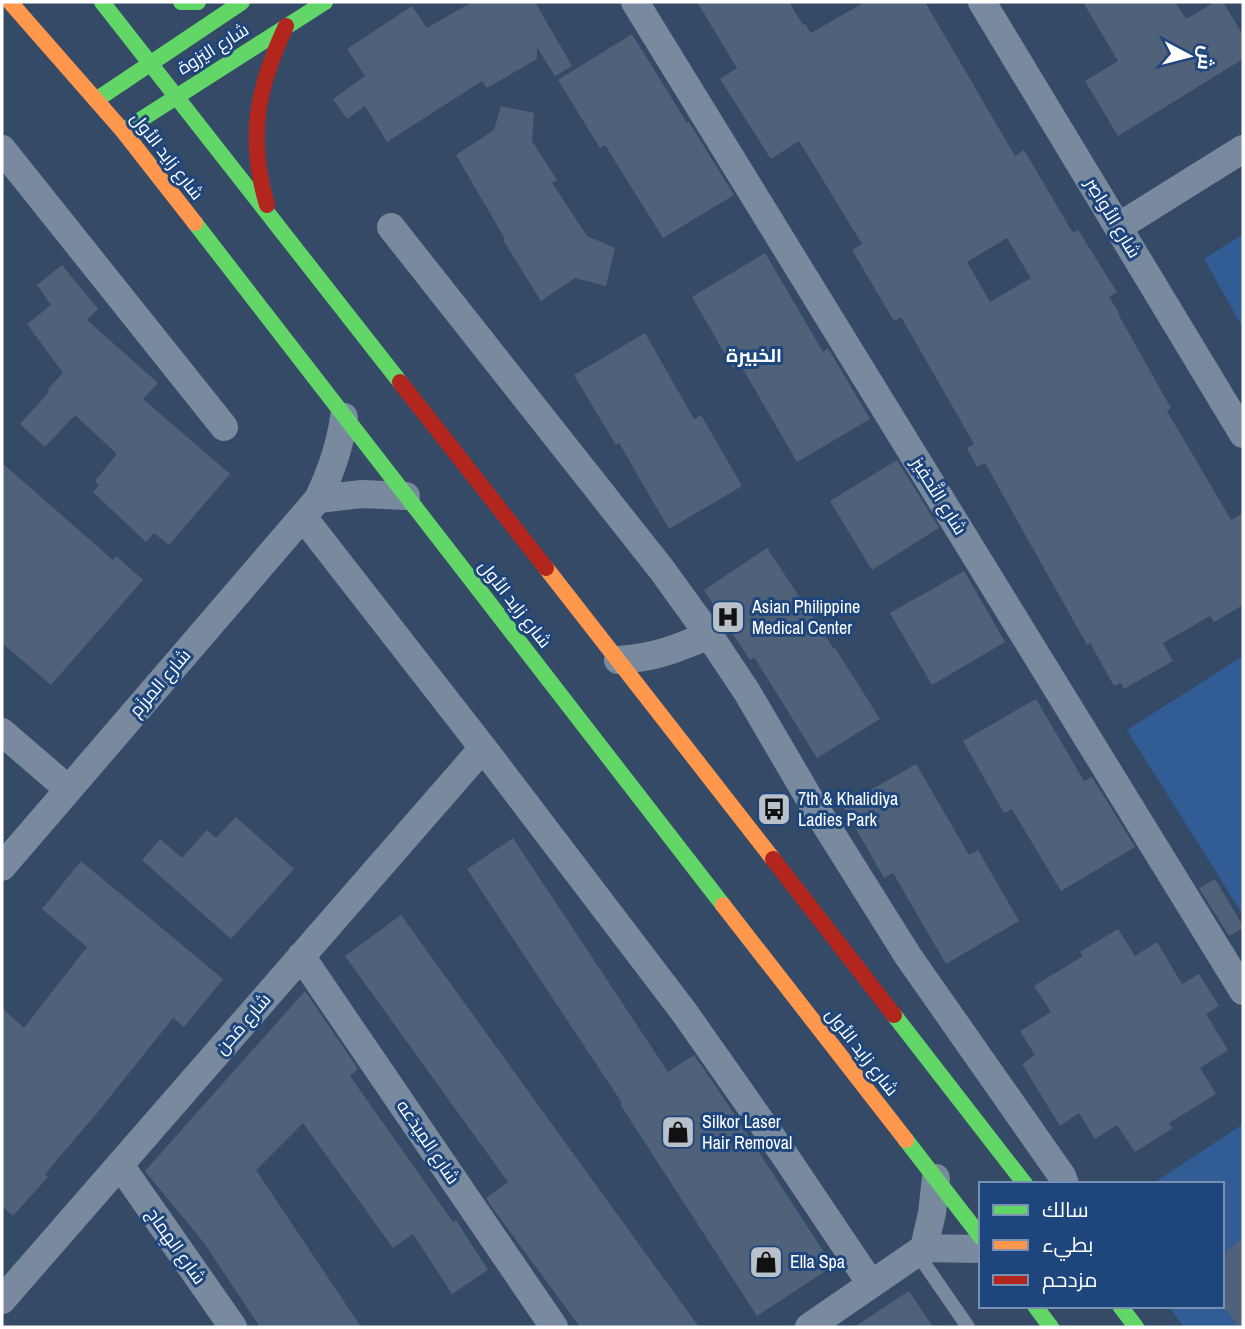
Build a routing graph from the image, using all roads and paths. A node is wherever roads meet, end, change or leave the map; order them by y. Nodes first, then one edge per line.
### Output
1 (10, 2) edge
2 (102, 2) edge
3 (181, 2) edge
4 (198, 2) edge
5 (242, 2) edge
6 (326, 2) edge
7 (635, 2) edge
8 (982, 2) edge
9 (286, 26) junction
10 (150, 63) junction
11 (177, 95) junction
12 (96, 100) junction
13 (123, 131) junction
14 (2, 149) edge
15 (1243, 149) edge
16 (273, 220) junction
17 (1118, 227) junction
18 (391, 228) dead end
19 (344, 416) junction
20 (223, 427) dead end
21 (1243, 434) edge
22 (406, 496) junction
23 (310, 508) junction
24 (709, 635) junction
25 (618, 660) junction
26 (2, 732) edge
27 (483, 748) junction
28 (68, 789) junction
29 (2, 867) edge
30 (301, 956) junction
31 (1243, 991) edge
32 (120, 1165) junction
33 (936, 1178) junction
34 (1064, 1180) edge
35 (1023, 1182) edge
36 (979, 1234) edge
37 (979, 1249) edge
38 (920, 1250) junction
39 (871, 1284) junction
40 (2, 1300) edge
41 (1037, 1308) edge
42 (1122, 1308) edge
43 (233, 1327) edge
44 (554, 1327) edge
45 (809, 1327) edge
46 (968, 1327) edge
47 (1051, 1327) edge
48 (1136, 1327) edge

1 - 12 main road, شارع زايد الأول
2 - 10 main road
3 - 4 main road
5 - 10 main road, شارع اليَزوة
6 - 9 main road, شارع اليَزوة
7 - 31 street, شارع التَّحفِيز
8 - 17 street, شارع الأواصِر
9 - 11 main road, شارع اليَزوة
9 - 16 main road
10 - 11 main road
10 - 12 main road, شارع اليَزوة
11 - 13 main road, شارع اليَزوة
11 - 16 main road
12 - 13 main road, شارع زايد الأول
13 - 19 main road, شارع زايد الأول
14 - 20 street
15 - 17 street
16 - 25 main road
17 - 21 street, شارع الأواصِر
18 - 24 street
19 - 22 main road, شارع زايد الأول
19 - 23 street, شارع المِرزَم
22 - 23 street
22 - 33 main road, شارع زايد الأول
23 - 27 street
23 - 28 street, شارع المِرزَم
24 - 25 street
24 - 34 street
25 - 35 main road
26 - 28 street
27 - 30 street, شارع مَحن
27 - 39 street
28 - 29 street, شارع المِرزَم
30 - 32 street, شارع مَحن
30 - 44 street, شارع المِيدَعه
32 - 40 street, شارع مَحن
32 - 43 street, شارع الهِماج
33 - 36 main road, شارع زايد الأول
33 - 38 street
37 - 38 street
38 - 39 street
38 - 46 lane
39 - 45 street
41 - 47 main road
42 - 48 main road

